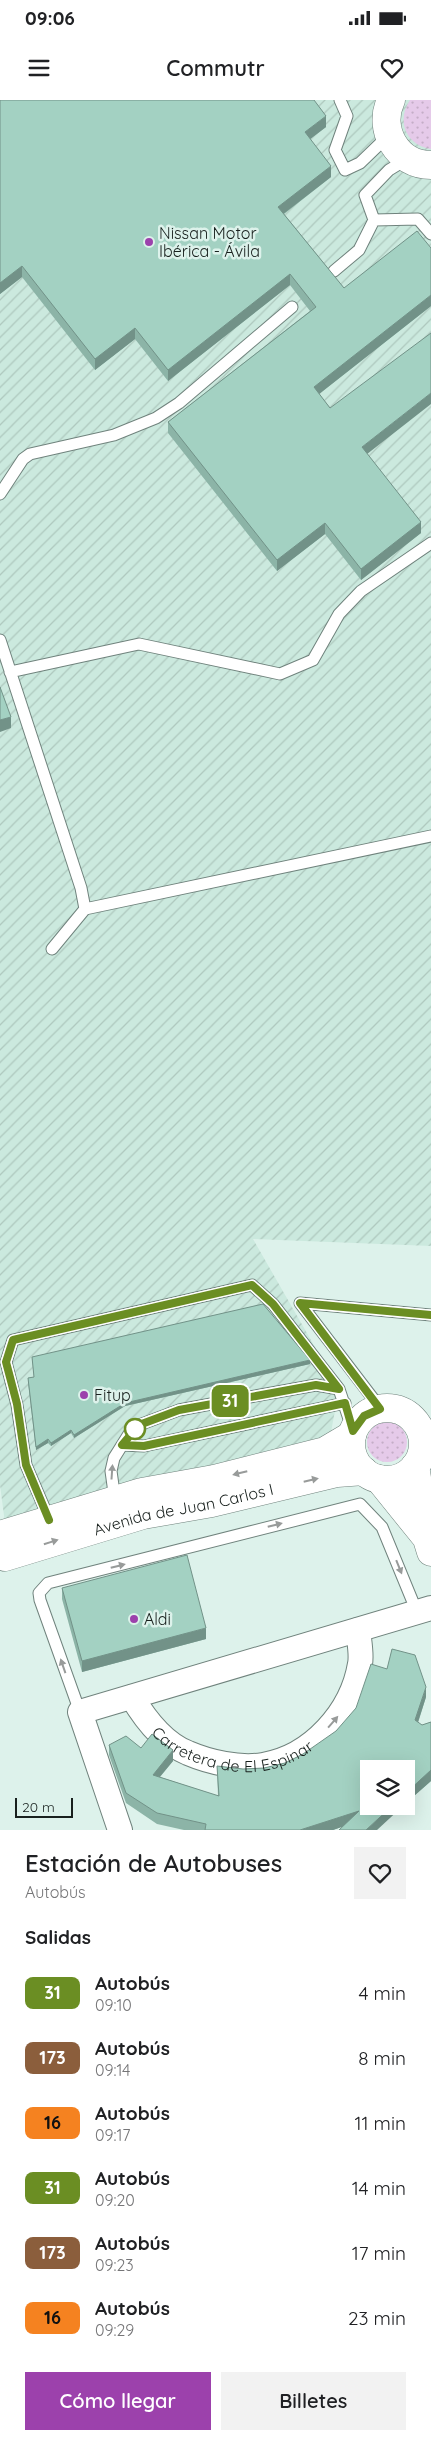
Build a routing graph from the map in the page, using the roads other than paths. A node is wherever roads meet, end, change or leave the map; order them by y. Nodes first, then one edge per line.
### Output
1 (340, 100) edge
2 (387, 102) edge
3 (388, 136) junction
4 (425, 164) edge
5 (374, 220) junction
6 (431, 234) edge
7 (334, 271) dead end
8 (292, 307) dead end
9 (0, 494) edge
10 (431, 543) edge
11 (0, 640) edge
12 (10, 672) junction
13 (431, 836) edge
14 (85, 909) junction
15 (52, 949) dead end
16 (431, 1315) edge
17 (339, 1389) junction
18 (345, 1403) junction
19 (406, 1411) edge
20 (353, 1433) junction
21 (122, 1445) junction
22 (423, 1457) edge
23 (371, 1475) junction
24 (115, 1500) junction
25 (49, 1520) junction
26 (429, 1545) edge
27 (2, 1546) edge
28 (424, 1610) edge
29 (358, 1630) junction
30 (132, 1697) junction
31 (80, 1712) junction
32 (120, 1830) edge

1 - 3 lane
2 - 3 main road
3 - 4 main road
4 - 5 lane
5 - 6 lane
5 - 7 lane
8 - 9 lane
10 - 12 lane
11 - 12 lane
12 - 14 lane
13 - 14 lane
14 - 15 lane
16 - 19 lane
17 - 18 lane
17 - 21 lane
17 - 25 lane
18 - 20 lane
18 - 21 lane
19 - 20 main road
19 - 22 main road
20 - 23 main road
20 -> 24 main road, Avenida de Juan Carlos I
24 -> 21 lane
22 - 23 main road
22 - 26 main road
23 - 26 main road
27 -> 23 main road, Avenida de Juan Carlos I
24 - 25 main road, Avenida de Juan Carlos I
25 - 27 main road, Avenida de Juan Carlos I
28 - 29 street, Carretera de El Espinar
31 -> 28 lane
29 - 30 street, Carretera de El Espinar
30 -> 29 street, Carretera de El Espinar
30 - 31 street, Carretera de El Espinar
31 - 32 street

